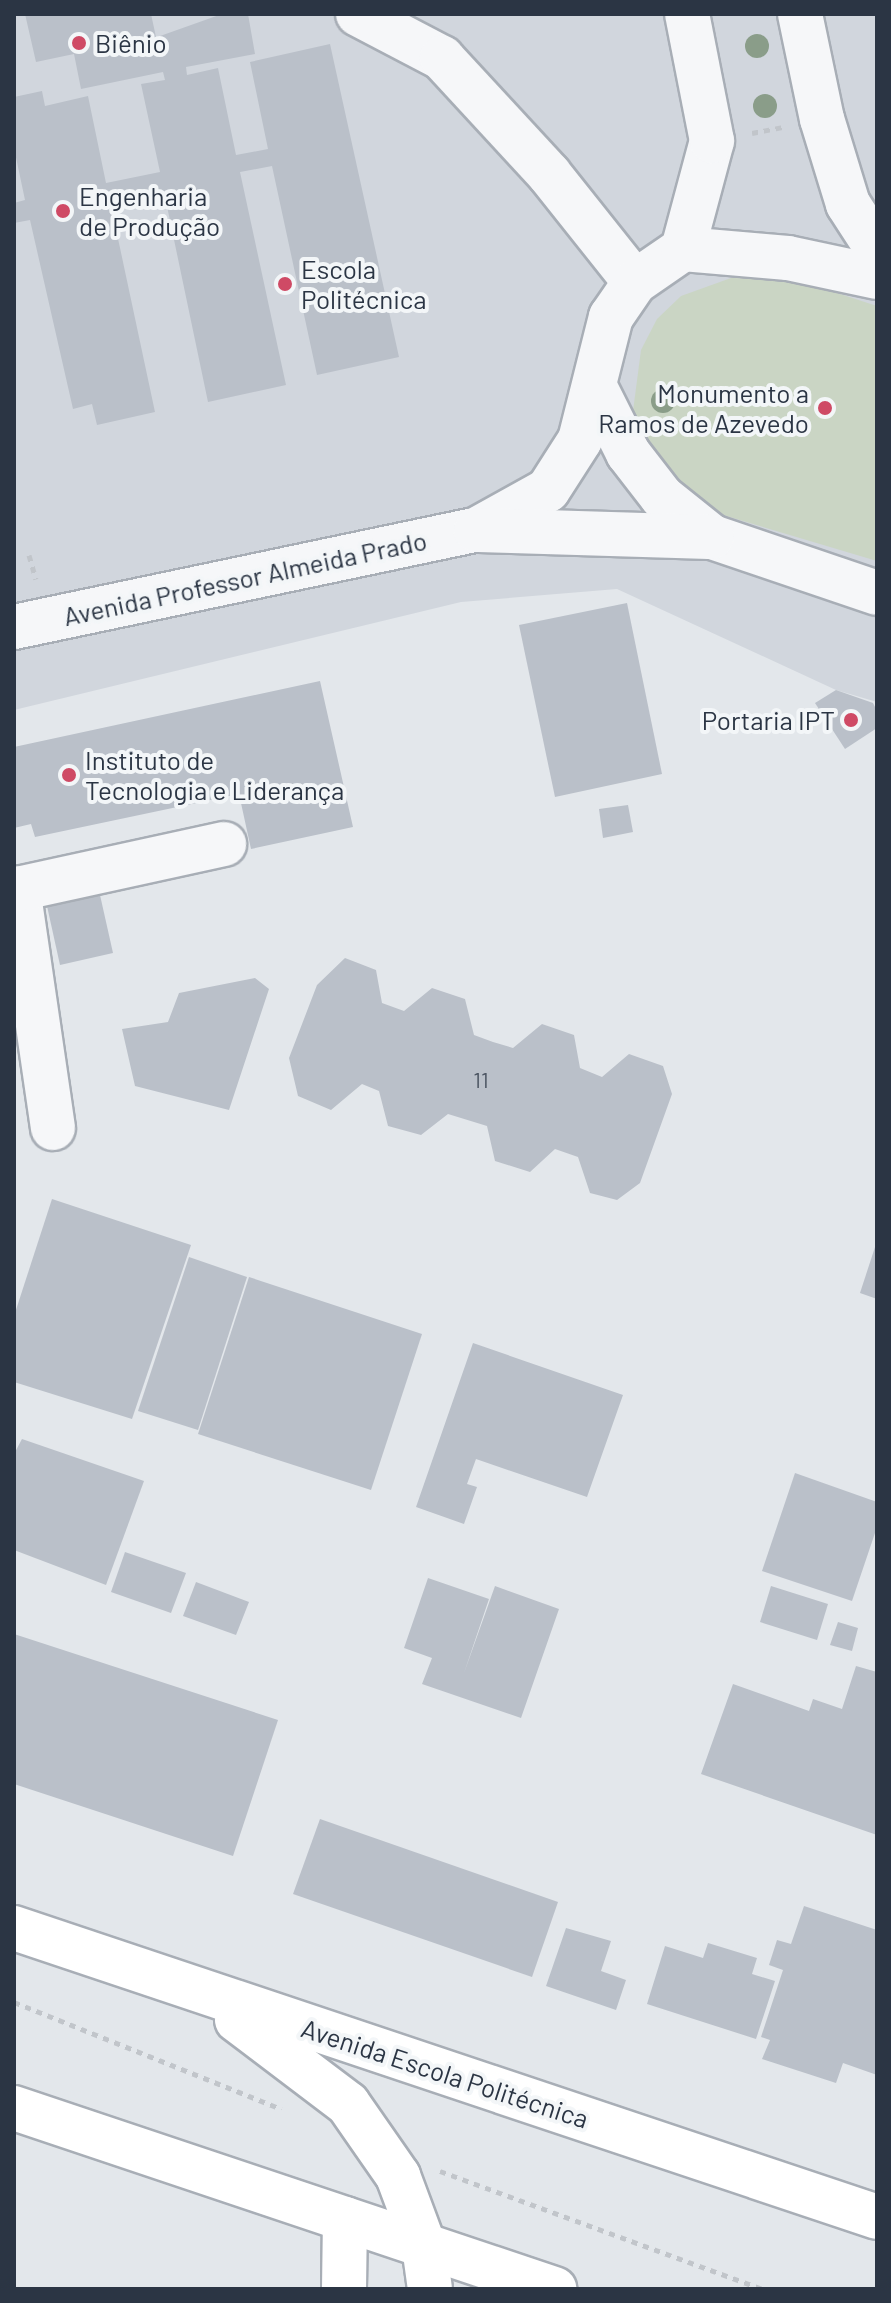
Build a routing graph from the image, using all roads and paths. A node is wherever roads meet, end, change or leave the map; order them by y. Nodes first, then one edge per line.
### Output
1 (358, 14) edge
2 (687, 14) edge
3 (800, 14) edge
4 (822, 119) junction
5 (712, 141) junction
6 (683, 249) junction
7 (877, 249) edge
8 (877, 277) edge
9 (635, 282) junction
10 (596, 389) junction
11 (476, 530) junction
12 (712, 537) junction
13 (877, 593) edge
14 (14, 627) edge
15 (224, 844) dead end
16 (16, 880) edge
17 (53, 1128) dead end
18 (14, 1928) edge
19 (184, 1985) junction
20 (14, 2108) edge
21 (877, 2217) edge
22 (345, 2219) junction
23 (424, 2246) junction
24 (344, 2289) edge
25 (430, 2289) edge
26 (554, 2289) edge

1 - 9 street
2 - 5 street
3 - 4 street
4 - 5 path
4 - 7 street
5 - 6 street
6 - 8 street
6 - 9 street
9 - 10 street, Avenida Professor Almeida Prado
10 - 11 street, Avenida Professor Almeida Prado
10 - 12 street
11 - 12 street, Avenida Professor Almeida Prado
11 - 14 street, Avenida Professor Almeida Prado
12 - 13 street
15 - 16 street
16 - 17 street
18 - 19 main road, Avenida Escola Politécnica
19 - 21 main road, Avenida Escola Politécnica
19 - 23 main road
20 - 22 main road
22 - 23 main road
22 - 24 main road
23 - 25 main road
23 - 26 main road

